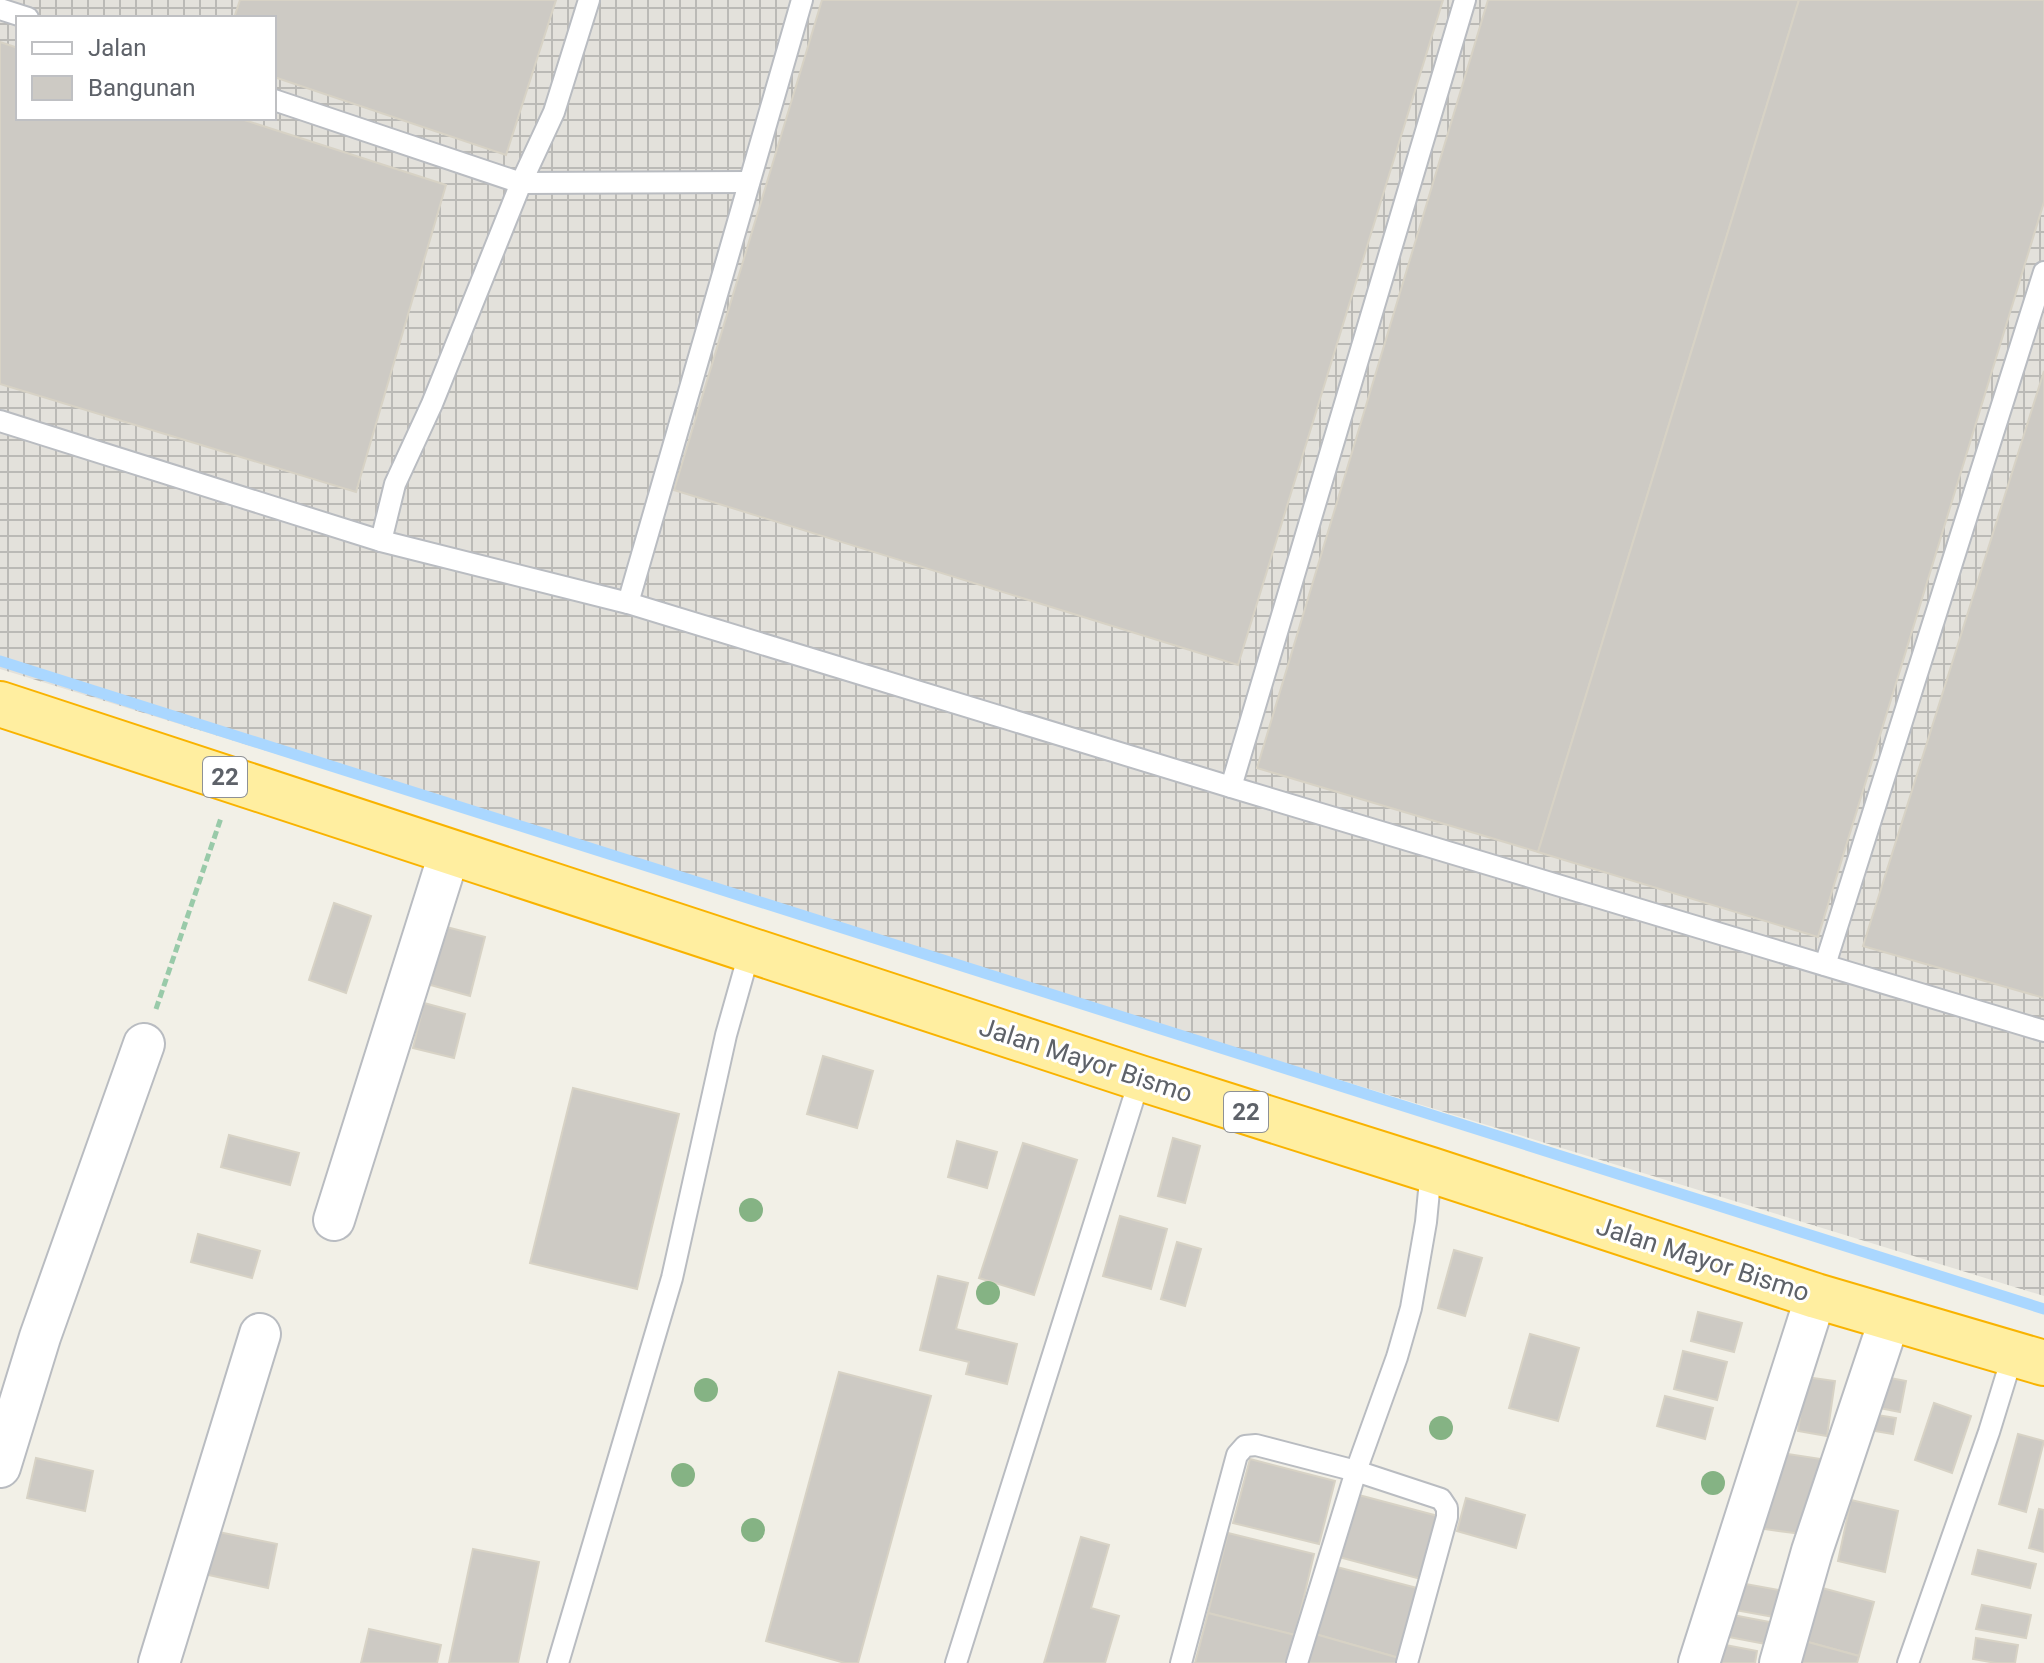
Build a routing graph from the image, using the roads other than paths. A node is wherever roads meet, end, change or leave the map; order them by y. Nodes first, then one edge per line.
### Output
1 (589, 0) edge
2 (802, 0) edge
3 (1465, 0) edge
4 (0, 9) edge
5 (22, 16) edge
6 (276, 101) edge
7 (749, 182) junction
8 (521, 183) junction
9 (2044, 272) edge
10 (0, 421) edge
11 (381, 541) junction
12 (628, 603) junction
13 (0, 704) edge
14 (1231, 787) junction
15 (450, 851) junction
16 (750, 950) junction
17 (1825, 965) junction
18 (2044, 1031) edge
19 (144, 1044) road end
20 (1140, 1078) junction
21 (1431, 1170) junction
22 (334, 1220) dead end
23 (1816, 1296) junction
24 (1890, 1318) junction
25 (260, 1334) dead end
26 (2029, 1359) edge
27 (0, 1467) edge
28 (1356, 1471) junction
29 (159, 1663) edge
30 (558, 1663) edge
31 (956, 1663) edge
32 (1181, 1663) edge
33 (1297, 1663) edge
34 (1407, 1663) edge
35 (1699, 1663) edge
36 (1780, 1663) edge
37 (1908, 1663) edge

1 - 8 lane
2 - 7 lane
3 - 14 lane
4 - 5 lane
6 - 8 lane
7 - 8 lane
7 - 12 lane
8 - 11 lane
9 - 17 lane
10 - 11 lane
11 - 12 lane
12 - 14 lane
13 - 15 highway, 22
14 - 17 lane
15 - 16 highway, Jalan Mayor Bismo / 22
15 - 22 street
16 - 20 highway, Jalan Mayor Bismo / 22
16 - 30 lane
17 - 18 lane
19 - 27 street
20 - 21 highway, Jalan Mayor Bismo / 22
20 - 31 lane
21 - 23 highway, Jalan Mayor Bismo / 22
21 - 28 lane
23 - 24 highway, Jalan Mayor Bismo / 22
23 - 35 street
24 - 26 highway, Jalan Mayor Bismo / 22
24 - 36 street
25 - 29 street
26 - 37 lane
28 - 32 lane
28 - 33 lane
28 - 34 lane

